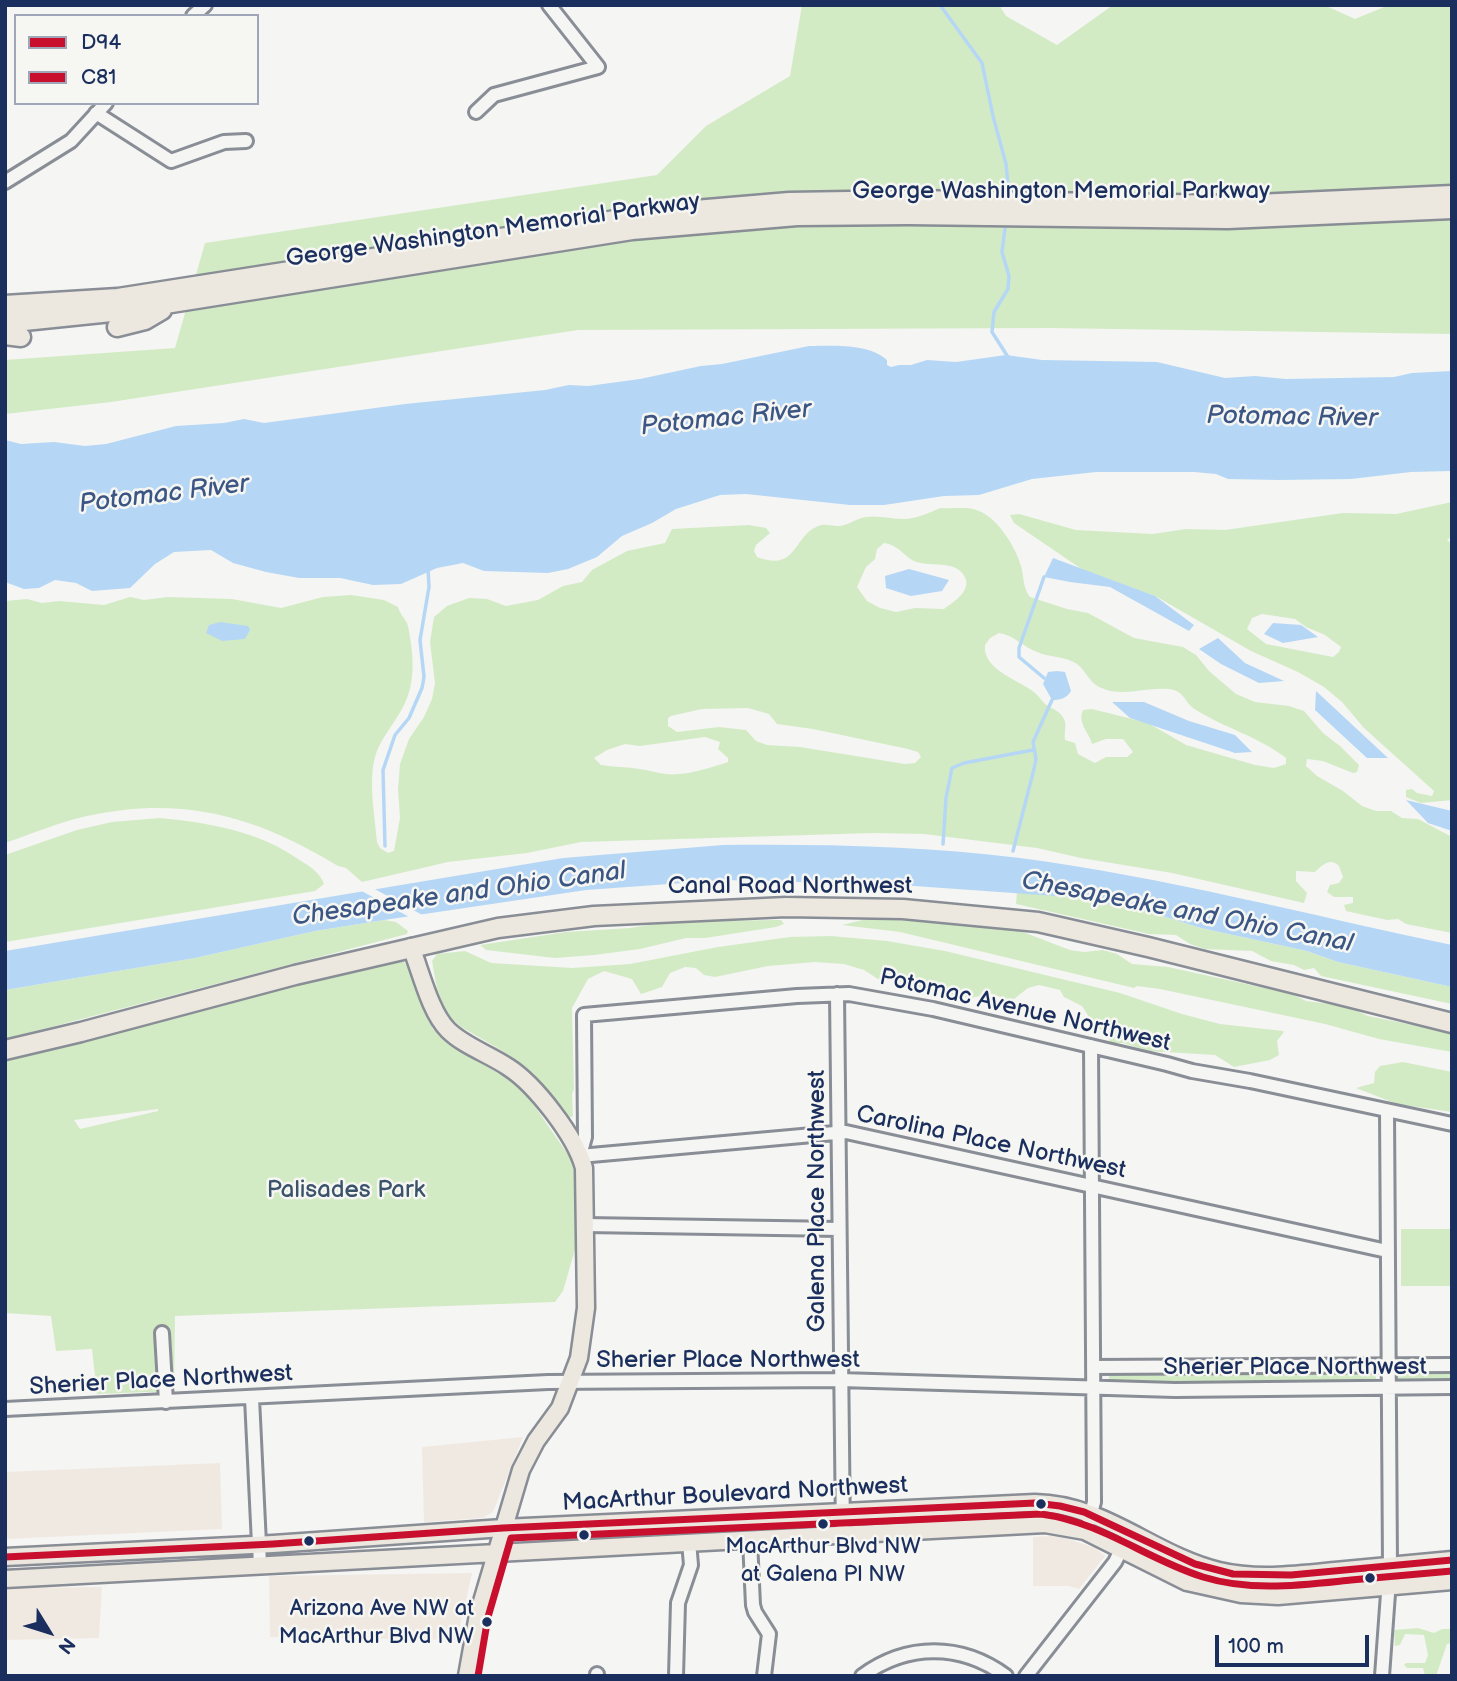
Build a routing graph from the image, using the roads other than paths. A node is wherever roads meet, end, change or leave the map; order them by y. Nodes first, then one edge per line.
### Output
1 (549, 5) edge
2 (104, 105) edge
3 (476, 112) dead end
4 (96, 113) junction
5 (246, 141) dead end
6 (5, 182) edge
7 (1452, 195) edge
8 (909, 207) junction
9 (1452, 209) edge
10 (1107, 210) junction
11 (173, 303) junction
12 (5, 304) edge
13 (5, 323) edge
14 (117, 327) dead end
15 (411, 947) junction
16 (837, 994) junction
17 (1452, 1023) edge
18 (1091, 1046) junction
19 (5, 1050) edge
20 (1387, 1111) junction
21 (1452, 1124) edge
22 (838, 1131) junction
23 (580, 1156) junction
24 (1091, 1186) junction
25 (585, 1225) junction
26 (839, 1229) junction
27 (1387, 1251) junction
28 (162, 1333) dead end
29 (1452, 1365) edge
30 (1389, 1366) junction
31 (1093, 1367) junction
32 (840, 1380) junction
33 (571, 1382) junction
34 (1452, 1387) edge
35 (1389, 1388) junction
36 (1093, 1389) junction
37 (252, 1398) junction
38 (166, 1402) junction
39 (5, 1409) edge
40 (842, 1513) junction
41 (1092, 1513) junction
42 (503, 1528) junction
43 (1085, 1531) junction
44 (1130, 1532) junction
45 (843, 1535) junction
46 (750, 1539) junction
47 (689, 1542) junction
48 (259, 1545) junction
49 (1121, 1551) junction
50 (496, 1553) junction
51 (5, 1557) edge
52 (1452, 1560) edge
53 (260, 1565) junction
54 (1390, 1566) junction
55 (5, 1579) edge
56 (1452, 1581) edge
57 (1389, 1585) junction
58 (467, 1676) edge
59 (676, 1676) edge
60 (764, 1676) edge
61 (862, 1676) edge
62 (1006, 1676) edge
63 (1026, 1676) edge
64 (1382, 1676) edge

1 - 3 street
2 - 4 street
4 - 5 street
4 - 6 street
7 - 10 highway, George Washington Memorial Parkway
8 - 10 highway, George Washington Memorial Parkway
8 - 11 highway, George Washington Memorial Parkway
8 - 12 highway, George Washington Memorial Parkway
9 - 10 highway, George Washington Memorial Parkway
11 - 13 highway, George Washington Memorial Parkway
11 - 14 highway
15 - 17 highway, Canal Road Northwest
15 - 19 highway, Canal Road Northwest
15 - 23 main road
16 - 18 street, Potomac Avenue Northwest
16 - 22 street, Galena Place Northwest
16 - 23 street, Potomac Avenue Northwest
18 - 20 street, Potomac Avenue Northwest
18 - 24 street
20 - 21 street, Potomac Avenue Northwest
20 - 27 street
22 - 23 street, Carolina Place Northwest
22 - 24 street, Carolina Place Northwest
22 - 26 street, Galena Place Northwest
23 - 25 main road
24 - 27 street, Carolina Place Northwest
24 - 31 street
25 - 26 street
25 - 33 main road
26 - 32 street, Galena Place Northwest
27 - 30 street
28 - 38 street
29 - 30 street, Sherier Place Northwest
30 - 31 street, Sherier Place Northwest
30 - 35 street
31 - 36 street
32 - 33 street, Sherier Place Northwest
32 - 36 street, Sherier Place Northwest
32 - 40 street, Galena Place Northwest
33 - 37 street, Sherier Place Northwest
33 - 42 main road
34 - 35 street, Sherier Place Northwest
35 - 36 street, Sherier Place Northwest
35 - 54 street
36 - 41 street
37 - 38 street, Sherier Place Northwest
37 - 48 street
38 - 39 street, Sherier Place Northwest
40 - 41 main road, MacArthur Boulevard Northwest
40 - 42 main road, MacArthur Boulevard Northwest
40 - 45 street, Galena Place Northwest
41 - 43 street
41 - 44 main road, MacArthur Boulevard Northwest
42 - 48 main road, MacArthur Boulevard Northwest
42 - 50 main road
43 - 45 main road, MacArthur Boulevard Northwest
43 - 49 main road, MacArthur Boulevard Northwest
44 - 49 street
44 - 54 main road, MacArthur Boulevard Northwest
45 - 46 main road, MacArthur Boulevard Northwest
46 - 47 main road, MacArthur Boulevard Northwest
46 - 60 street, MacArthur Boulevard Northwest
47 - 50 main road, MacArthur Boulevard Northwest
47 - 59 street
48 - 51 main road, MacArthur Boulevard Northwest
48 - 53 street
49 - 57 main road, MacArthur Boulevard Northwest
49 - 63 street
50 - 53 main road, MacArthur Boulevard Northwest
50 - 58 main road
52 - 54 main road, MacArthur Boulevard Northwest
53 - 55 main road, MacArthur Boulevard Northwest
54 - 57 street
56 - 57 main road, MacArthur Boulevard Northwest
57 - 64 street
61 - 62 street

